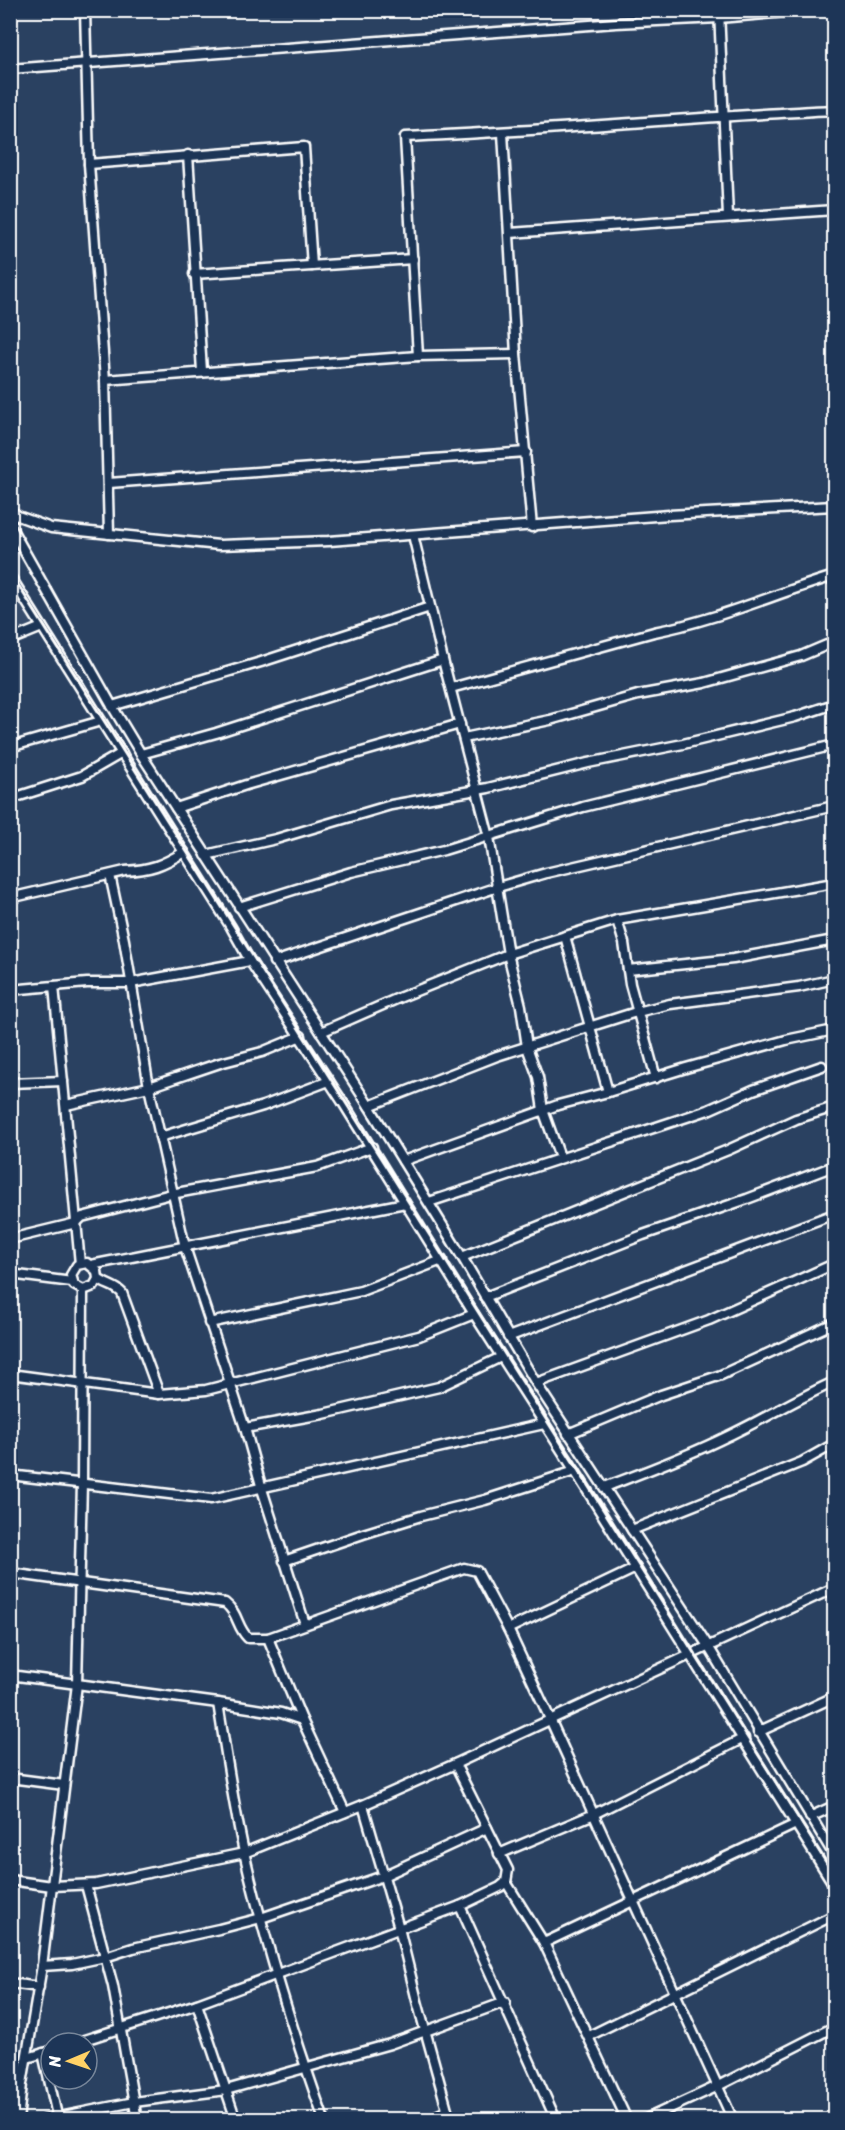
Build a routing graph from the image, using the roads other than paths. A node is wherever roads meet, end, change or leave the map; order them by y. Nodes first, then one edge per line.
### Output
1 (85, 10) edge
2 (809, 10) edge
3 (719, 14) edge
4 (86, 63) junction
5 (10, 69) edge
6 (834, 110) edge
7 (722, 115) junction
8 (503, 133) junction
9 (188, 155) junction
10 (89, 164) junction
11 (834, 210) edge
12 (728, 217) junction
13 (510, 233) junction
14 (413, 259) junction
15 (312, 266) junction
16 (194, 274) junction
17 (516, 354) junction
18 (418, 356) junction
19 (202, 371) junction
20 (105, 380) junction
21 (526, 452) junction
22 (109, 483) junction
23 (834, 506) edge
24 (10, 510) edge
25 (10, 526) edge
26 (532, 527) junction
27 (109, 534) junction
28 (413, 535) junction
29 (10, 576) edge
30 (834, 576) edge
31 (430, 607) junction
32 (42, 627) junction
33 (10, 640) edge
34 (834, 642) edge
35 (443, 660) junction
36 (451, 688) junction
37 (834, 704) edge
38 (111, 706) junction
39 (101, 722) junction
40 (460, 724) junction
41 (464, 738) junction
42 (834, 746) edge
43 (10, 747) edge
44 (122, 753) junction
45 (141, 754) junction
46 (476, 790) junction
47 (10, 799) edge
48 (834, 806) edge
49 (176, 808) junction
50 (489, 837) junction
51 (184, 852) junction
52 (206, 855) junction
53 (110, 875) junction
54 (834, 883) edge
55 (498, 887) junction
56 (10, 898) edge
57 (239, 907) junction
58 (617, 920) junction
59 (565, 936) junction
60 (834, 940) edge
61 (508, 954) junction
62 (250, 961) junction
63 (274, 962) junction
64 (628, 970) junction
65 (834, 980) edge
66 (131, 983) junction
67 (54, 986) junction
68 (10, 990) edge
69 (639, 1012) junction
70 (590, 1025) junction
71 (834, 1030) edge
72 (321, 1032) junction
73 (301, 1036) junction
74 (527, 1047) junction
75 (822, 1066) dead end
76 (656, 1078) junction
77 (63, 1081) junction
78 (329, 1081) junction
79 (10, 1083) edge
80 (149, 1087) junction
81 (608, 1092) junction
82 (66, 1105) junction
83 (369, 1106) junction
84 (834, 1107) edge
85 (543, 1110) junction
86 (160, 1137) junction
87 (372, 1148) junction
88 (560, 1157) junction
89 (403, 1161) junction
90 (834, 1166) edge
91 (171, 1194) junction
92 (429, 1202) junction
93 (405, 1203) junction
94 (834, 1214) edge
95 (76, 1223) junction
96 (10, 1239) edge
97 (185, 1247) junction
98 (462, 1257) junction
99 (442, 1260) junction
100 (80, 1264) junction
101 (834, 1264) edge
102 (91, 1265) junction
103 (10, 1274) edge
104 (98, 1279) junction
105 (72, 1282) junction
106 (83, 1290) junction
107 (485, 1297) junction
108 (474, 1314) junction
109 (209, 1323) junction
110 (834, 1323) edge
111 (508, 1337) junction
112 (501, 1357) junction
113 (10, 1374) edge
114 (834, 1382) edge
115 (231, 1383) junction
116 (536, 1383) junction
117 (83, 1384) junction
118 (159, 1394) junction
119 (544, 1424) junction
120 (245, 1428) junction
121 (568, 1434) junction
122 (834, 1444) edge
123 (575, 1471) junction
124 (10, 1474) edge
125 (82, 1483) junction
126 (605, 1487) junction
127 (262, 1489) junction
128 (632, 1530) junction
129 (284, 1561) junction
130 (636, 1568) junction
131 (10, 1573) edge
132 (80, 1584) junction
133 (834, 1588) edge
134 (305, 1624) junction
135 (508, 1629) junction
136 (268, 1638) junction
137 (708, 1646) junction
138 (690, 1655) junction
139 (10, 1675) edge
140 (77, 1684) junction
141 (834, 1697) edge
142 (218, 1703) junction
143 (550, 1719) junction
144 (302, 1720) junction
145 (758, 1732) junction
146 (744, 1738) junction
147 (455, 1764) junction
148 (10, 1778) edge
149 (64, 1785) junction
150 (363, 1805) junction
151 (834, 1806) edge
152 (345, 1812) junction
153 (594, 1814) junction
154 (810, 1817) junction
155 (796, 1824) junction
156 (487, 1828) junction
157 (244, 1853) junction
158 (499, 1854) junction
159 (834, 1855) edge
160 (383, 1876) junction
161 (10, 1880) edge
162 (506, 1882) junction
163 (86, 1885) junction
164 (834, 1885) edge
165 (52, 1886) junction
166 (633, 1902) junction
167 (460, 1906) junction
168 (834, 1915) edge
169 (261, 1918) junction
170 (399, 1928) junction
171 (544, 1943) junction
172 (105, 1957) junction
173 (42, 1966) junction
174 (276, 1974) junction
175 (10, 1983) edge
176 (39, 1987) junction
177 (675, 1993) junction
178 (505, 2002) junction
179 (196, 2004) junction
180 (834, 2026) edge
181 (122, 2028) junction
182 (425, 2031) junction
183 (99, 2035) edge
184 (589, 2036) junction
185 (39, 2054) edge
186 (27, 2058) junction
187 (307, 2068) junction
188 (10, 2082) edge
189 (22, 2084) junction
190 (717, 2086) junction
191 (226, 2090) junction
192 (54, 2091) edge
193 (134, 2102) junction
194 (448, 2115) edge
195 (58, 2118) edge
196 (18, 2120) edge
197 (44, 2120) edge
198 (137, 2120) edge
199 (236, 2120) edge
200 (324, 2120) edge
201 (427, 2120) edge
202 (556, 2120) edge
203 (627, 2120) edge
204 (645, 2120) edge
205 (733, 2120) edge

1 - 4 street
2 - 3 street
3 - 4 street
3 - 7 street
4 - 5 street
4 - 10 street
6 - 7 street
7 - 8 street
7 - 12 street
8 - 13 street
8 - 14 street
9 - 10 street
9 - 15 street
9 - 16 street
10 - 20 street
11 - 12 street
12 - 13 street
13 - 17 street
14 - 15 street
14 - 18 street
15 - 16 street
16 - 19 street
17 - 18 street
17 - 21 street
18 - 19 street
19 - 20 street
20 - 22 street
21 - 22 street
21 - 26 street
22 - 27 street
23 - 26 street
24 - 27 street
25 - 38 street
26 - 28 street
27 - 28 street
28 - 31 street
29 - 32 street
30 - 36 street
31 - 35 street
31 - 38 street
32 - 33 street
32 - 39 street
34 - 41 street
35 - 36 street
35 - 45 street
36 - 40 street
37 - 46 street
38 - 45 street
39 - 43 street
39 - 44 street
40 - 41 street
40 - 49 street
41 - 46 street
42 - 50 street
44 - 47 street
44 - 51 street
45 - 49 street
46 - 50 street
46 - 52 street
48 - 55 street
49 - 52 street
50 - 55 street
50 - 57 street
51 - 53 street
51 - 62 street
52 - 57 street
53 - 56 street
53 - 66 street
54 - 58 street
55 - 61 street
55 - 63 street
57 - 63 street
58 - 59 street
58 - 64 street
59 - 61 street
59 - 70 street
60 - 64 street
61 - 72 street
61 - 74 street
62 - 66 street
62 - 73 street
63 - 72 street
64 - 69 street
65 - 69 street
66 - 67 street
66 - 80 street
67 - 68 street
67 - 77 street
69 - 70 street
69 - 76 street
70 - 74 street
70 - 81 street
71 - 76 street
72 - 83 street
73 - 78 street
73 - 80 street
74 - 83 street
74 - 85 street
75 - 88 street
76 - 81 street
77 - 79 street
77 - 82 street
78 - 86 street
78 - 87 street
80 - 82 street
80 - 86 street
81 - 85 street
82 - 95 street
83 - 89 street
84 - 98 street
85 - 88 street
85 - 89 street
86 - 91 street
87 - 91 street
87 - 93 street
88 - 92 street
89 - 92 street
90 - 107 street
91 - 95 street
91 - 97 street
92 - 98 street
93 - 97 street
93 - 99 street
94 - 111 street
95 - 96 street
95 - 100 street
97 - 102 street
97 - 109 street
98 - 107 street
99 - 108 street
99 - 109 street
100 - 102 street
100 - 105 street
101 - 116 street
102 - 104 street
103 - 105 street
104 - 106 street
104 - 118 street
105 - 106 street
106 - 117 street
107 - 111 street
108 - 112 street
108 - 115 street
109 - 115 street
110 - 121 street
111 - 116 street
112 - 119 street
112 - 120 street
113 - 117 street
114 - 126 street
115 - 118 street
115 - 120 street
116 - 121 street
117 - 118 street
117 - 125 street
119 - 123 street
119 - 127 street
120 - 127 street
121 - 126 street
122 - 128 street
123 - 129 street
123 - 130 street
124 - 125 street
125 - 127 street
125 - 132 street
126 - 128 street
127 - 129 street
128 - 137 street
129 - 134 street
130 - 135 street
130 - 138 street
131 - 132 street
132 - 136 street
132 - 140 street
133 - 137 street
134 - 135 street
134 - 136 street
135 - 143 street
136 - 144 street
137 - 138 street
137 - 145 street
138 - 143 street
138 - 146 street
139 - 140 street
140 - 142 street
140 - 149 street
141 - 145 street
142 - 144 street
142 - 157 street
143 - 147 street
143 - 153 street
144 - 152 street
145 - 154 street
146 - 153 street
146 - 155 street
147 - 150 street
147 - 156 street
148 - 149 street
149 - 165 street
150 - 152 street
150 - 160 street
151 - 154 street
152 - 157 street
153 - 158 street
153 - 166 street
154 - 159 street
155 - 164 street
155 - 166 street
156 - 158 street
156 - 160 street
157 - 163 street
157 - 169 street
158 - 162 street
160 - 169 street
160 - 170 street
161 - 165 street
162 - 167 street
162 - 171 street
163 - 165 street
163 - 172 street
165 - 173 street
166 - 171 street
166 - 177 street
167 - 170 street
167 - 178 street
168 - 177 street
169 - 172 street
169 - 174 street
170 - 174 street
170 - 182 street
171 - 184 street
172 - 173 street
172 - 181 street
173 - 176 street
174 - 179 street
174 - 187 street
175 - 176 street
176 - 186 street
177 - 184 street
177 - 190 street
178 - 182 street
178 - 202 street
179 - 181 street
179 - 191 street
180 - 190 street
181 - 183 street
181 - 193 street
182 - 187 street
182 - 194 street
184 - 203 street
185 - 186 street
186 - 189 street
187 - 191 street
187 - 200 street
188 - 189 street
189 - 196 street
190 - 204 street
190 - 205 street
191 - 193 street
191 - 199 street
192 - 195 street
193 - 195 street
193 - 198 street
194 - 201 street
195 - 197 street

